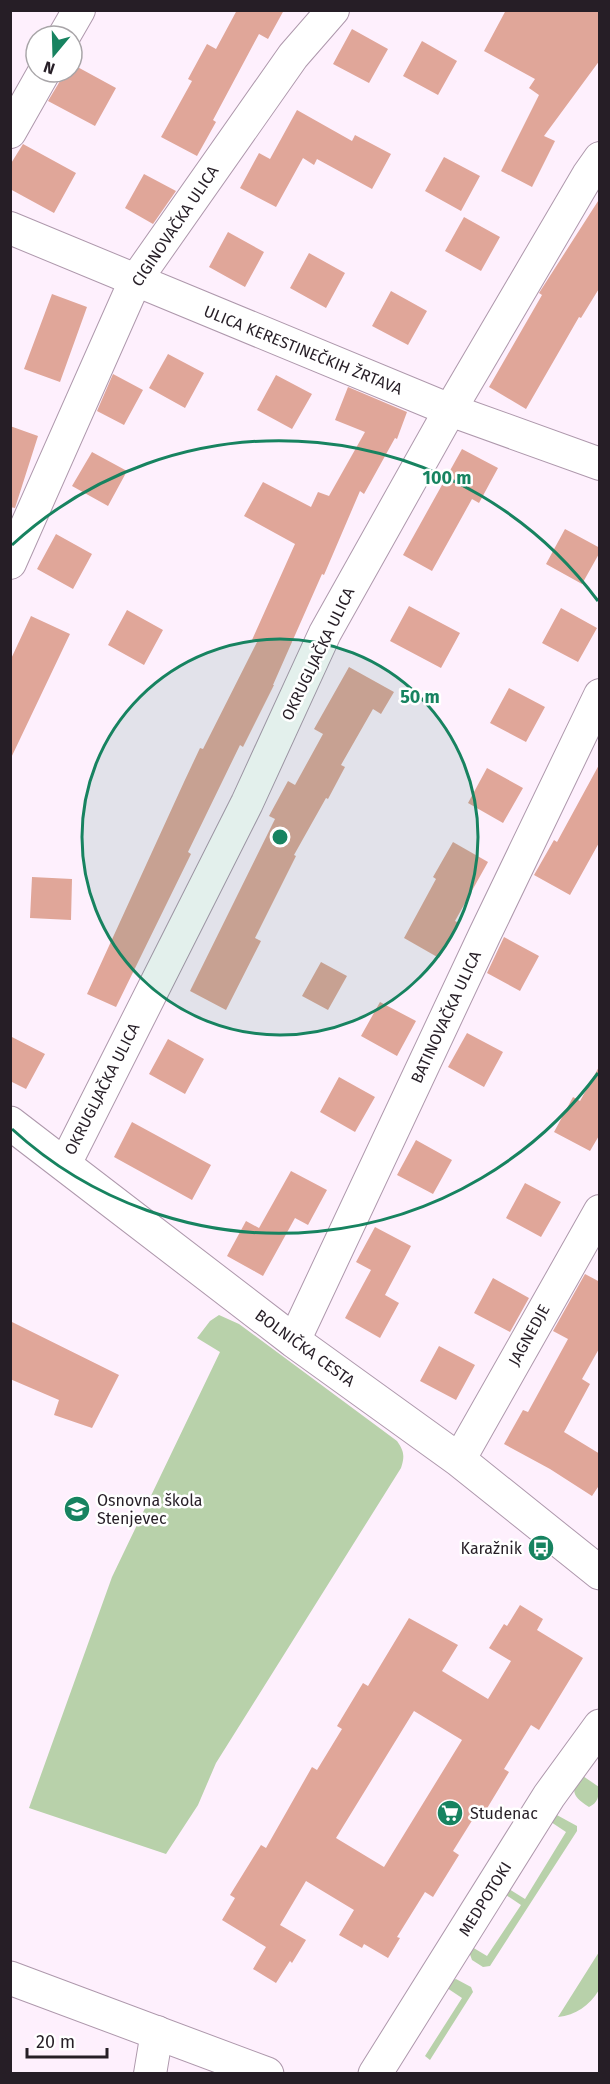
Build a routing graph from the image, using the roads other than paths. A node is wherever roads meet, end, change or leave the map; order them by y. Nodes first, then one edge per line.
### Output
1 (79, 10) edge
2 (333, 10) edge
3 (71, 24) edge
4 (37, 84) edge
5 (10, 132) edge
6 (600, 158) edge
7 (10, 228) edge
8 (135, 281) junction
9 (450, 410) junction
10 (600, 464) edge
11 (10, 563) edge
12 (600, 695) edge
13 (10, 1123) edge
14 (65, 1164) junction
15 (600, 1211) edge
16 (591, 1245) edge
17 (294, 1341) junction
18 (459, 1460) junction
19 (600, 1573) edge
20 (600, 1726) edge
21 (10, 1978) edge
22 (157, 2032) junction
23 (150, 2073) edge
24 (267, 2073) edge
25 (375, 2073) edge

1 - 3 street
2 - 8 street, CIGINOVAČKA ULICA
4 - 5 street
6 - 9 street, OKRUGLJAČKA ULICA
7 - 8 street, ULICA KERESTINEČKIH ŽRTAVA
8 - 9 street, ULICA KERESTINEČKIH ŽRTAVA
8 - 11 street, CIGINOVAČKA ULICA
9 - 10 street, ULICA KERESTINEČKIH ŽRTAVA
9 - 14 street, OKRUGLJAČKA ULICA
12 - 17 street, BATINOVAČKA ULICA
13 - 14 street, BOLNIČKA CESTA
14 - 17 street, BOLNIČKA CESTA
15 - 16 street, JAGNEDJE
16 - 18 street, JAGNEDJE
17 - 18 street, BOLNIČKA CESTA
18 - 19 street, BOLNIČKA CESTA
20 - 25 street, MEDPOTOKI
21 - 22 street
22 - 23 street
22 - 24 street

